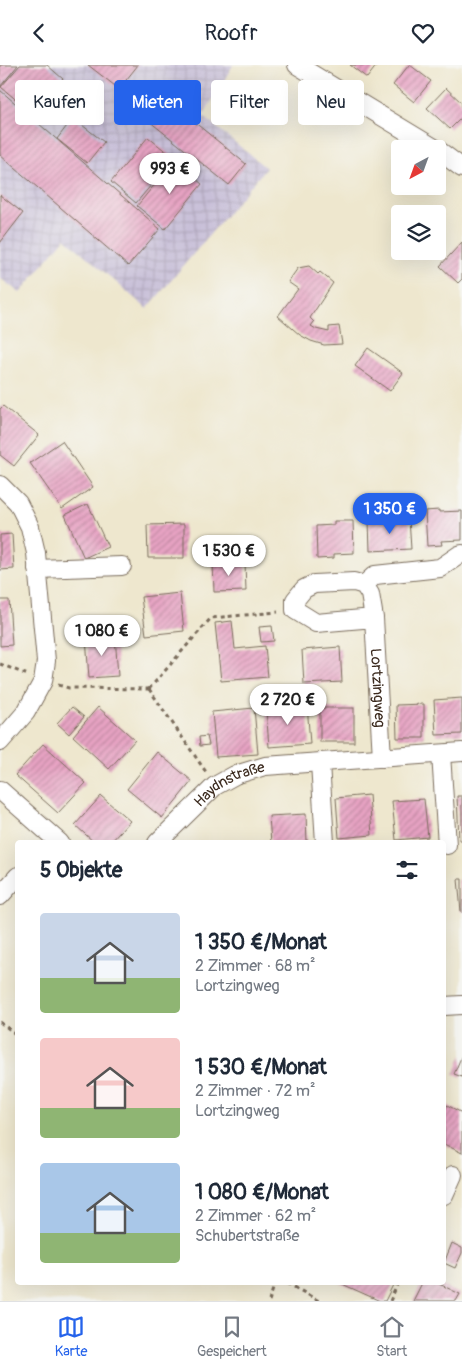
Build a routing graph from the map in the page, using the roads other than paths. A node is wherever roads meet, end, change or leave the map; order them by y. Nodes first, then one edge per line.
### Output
1 (297, 65) edge
2 (422, 140) edge
3 (446, 156) edge
4 (462, 168) edge
5 (0, 485) edge
6 (462, 554) edge
7 (122, 566) dead end
8 (38, 569) junction
9 (364, 585) junction
10 (374, 618) junction
11 (0, 742) edge
12 (462, 751) edge
13 (441, 754) junction
14 (382, 758) junction
15 (320, 763) junction
16 (0, 790) edge
17 (53, 840) edge
18 (160, 840) edge
19 (325, 840) edge
20 (447, 845) dead end
21 (15, 879) edge
22 (0, 896) edge
23 (462, 1005) edge
24 (446, 1006) edge
25 (453, 1174) edge
26 (446, 1190) edge

1 - 2 street
3 - 4 street
5 - 8 street
6 - 9 street
7 - 8 street
8 - 11 street
9 - 10 street, Lortzingweg
9 - 10 street
10 - 14 street, Lortzingweg
12 - 13 street, Haydnstraße
13 - 14 street, Haydnstraße
13 - 20 street
14 - 15 street, Haydnstraße
15 - 18 street, Haydnstraße
15 - 19 street
16 - 17 street
21 - 22 street
23 - 24 street
25 - 26 street

